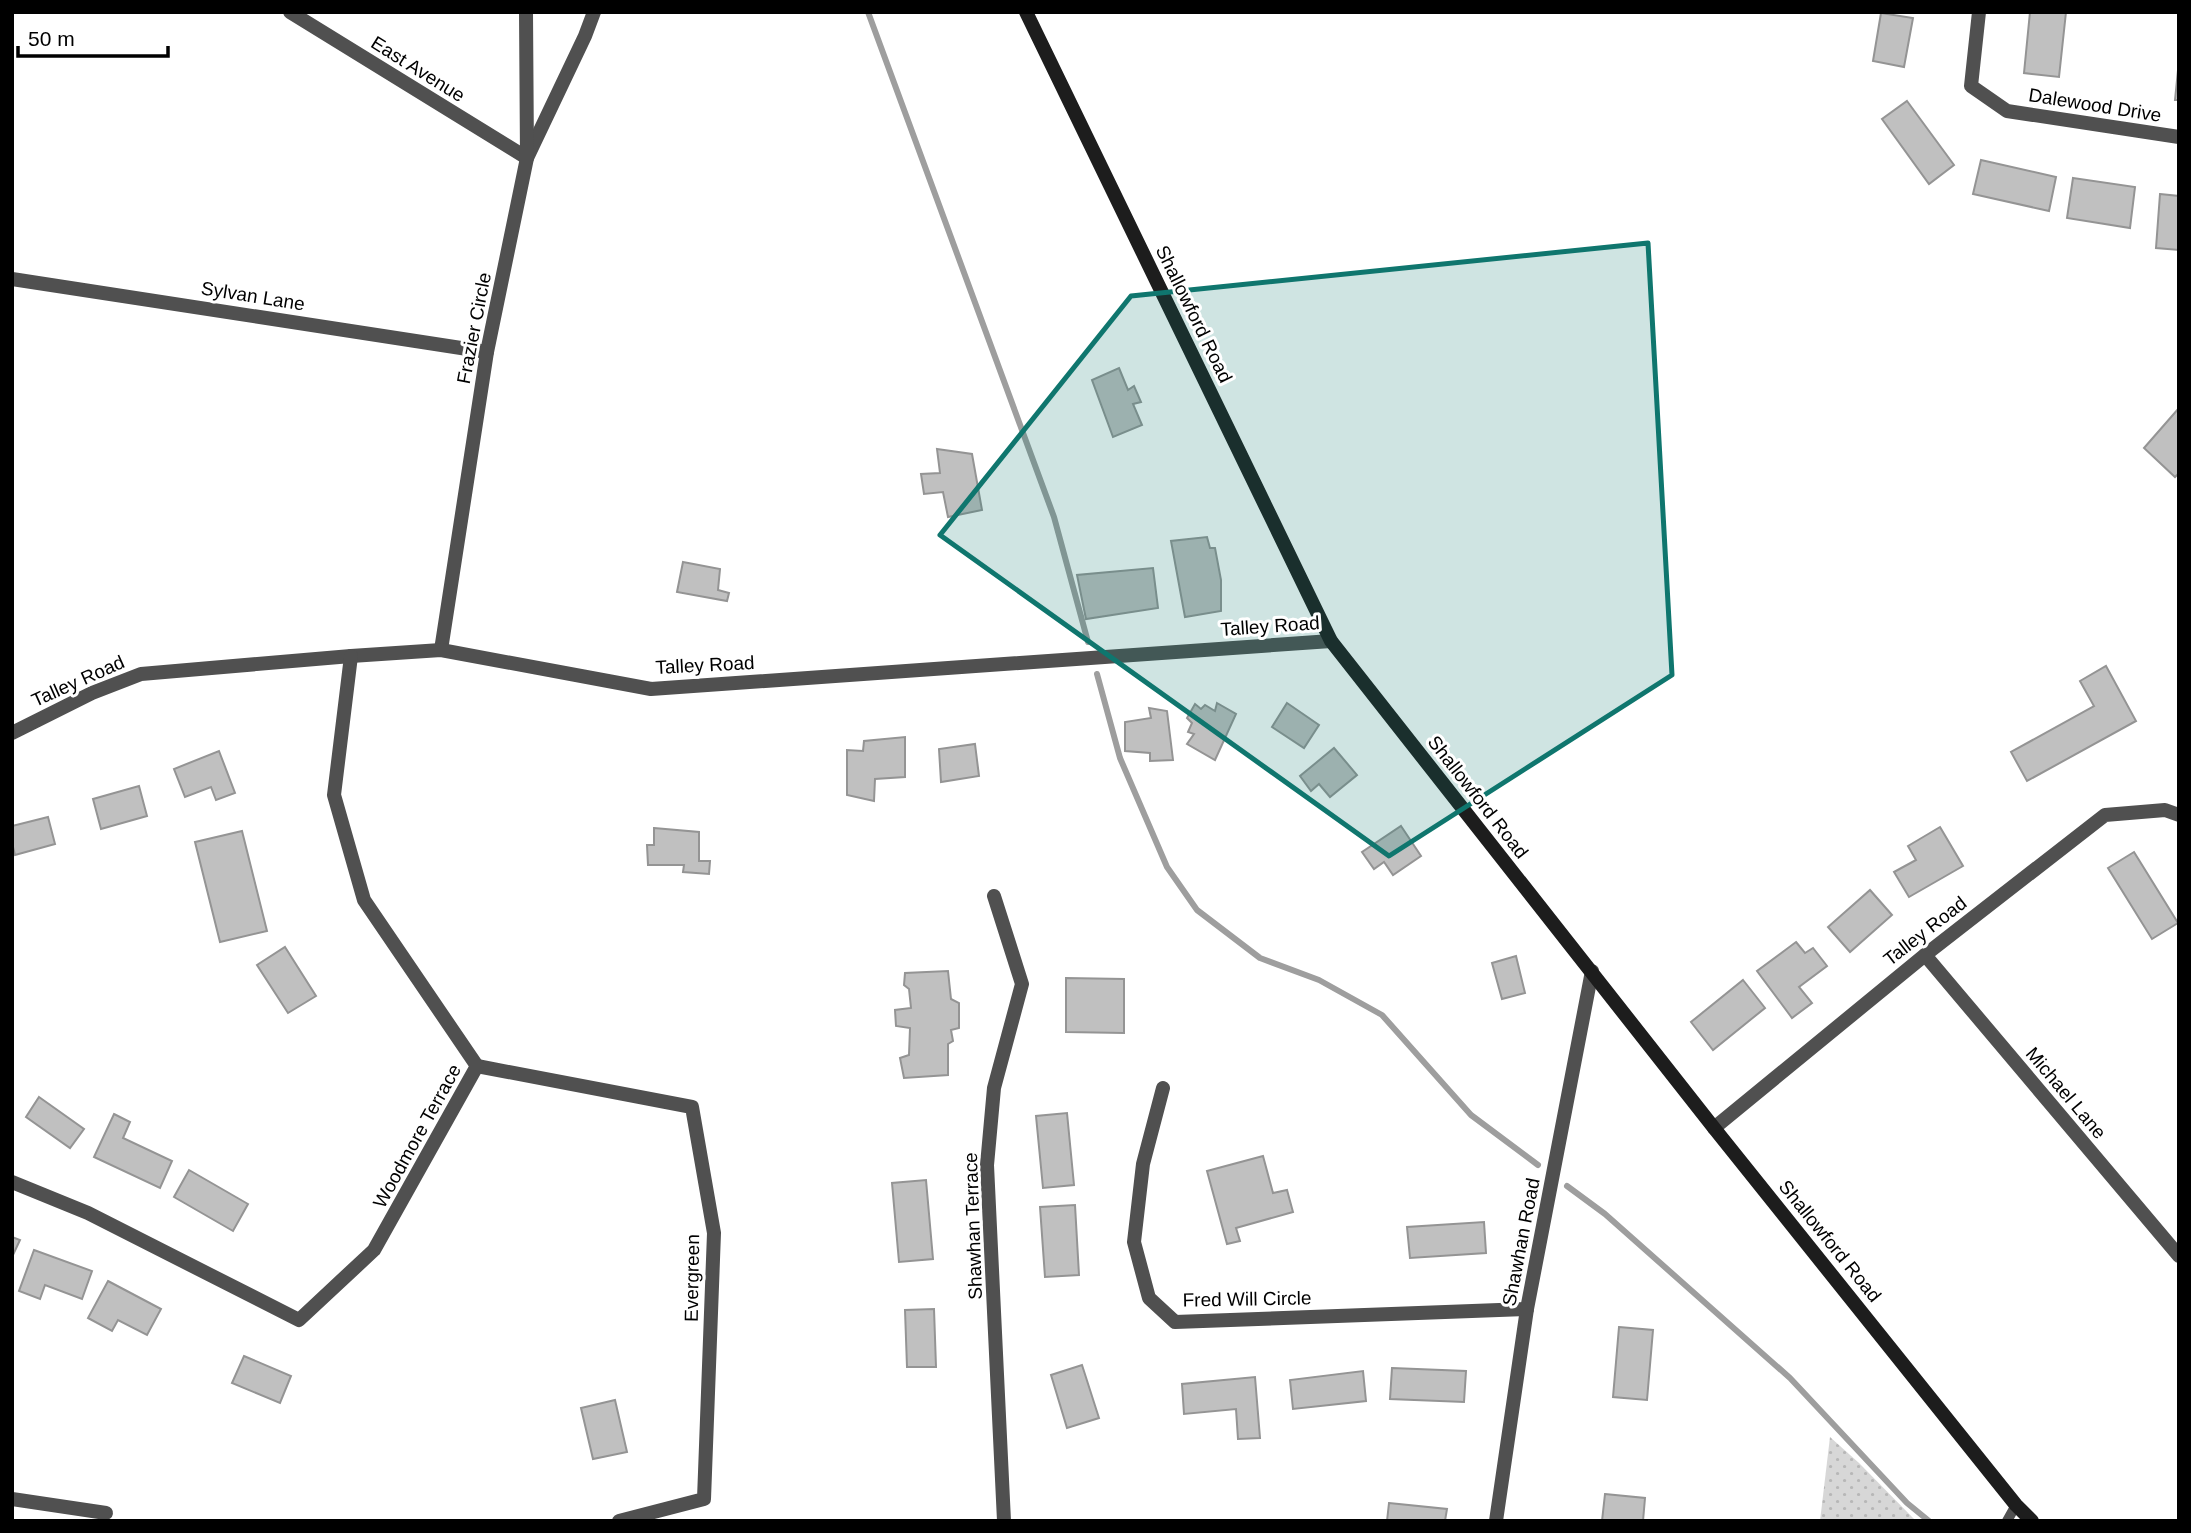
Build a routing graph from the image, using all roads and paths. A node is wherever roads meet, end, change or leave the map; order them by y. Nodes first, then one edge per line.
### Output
1 (290, 12) edge
2 (526, 12) edge
3 (594, 12) edge
4 (1026, 12) edge
5 (1979, 12) edge
6 (2179, 137) edge
7 (527, 158) junction
8 (12, 279) edge
9 (487, 352) junction
10 (1331, 641) junction
11 (441, 650) junction
12 (351, 656) junction
13 (12, 733) edge
14 (2179, 815) edge
15 (994, 896) dead end
16 (1925, 955) junction
17 (1592, 971) junction
18 (478, 1066) junction
19 (1163, 1088) dead end
20 (1714, 1128) junction
21 (12, 1182) edge
22 (2179, 1256) edge
23 (1527, 1310) junction
24 (12, 1499) edge
25 (2016, 1505) junction
26 (106, 1513) dead end
27 (619, 1521) edge
28 (1004, 1521) edge
29 (1496, 1521) edge
30 (2007, 1521) edge
31 (2032, 1521) edge

1 - 7 street, East Avenue
2 - 7 street, Frazier Circle
3 - 7 street
4 - 10 street, Shallowford Road
5 - 6 street, Dalewood Drive
7 - 9 street, Frazier Circle
8 - 9 street, Sylvan Lane
9 - 11 street, Frazier Circle
10 - 11 street, Talley Road
10 - 17 street, Shallowford Road
11 - 12 street, Talley Road
12 - 13 street, Talley Road
12 - 18 street, Woodmore Terrace
14 - 16 street, Talley Road
15 - 28 street, Shawhan Terrace
16 - 20 street, Talley Road
16 - 22 street, Michael Lane
17 - 20 street, Shallowford Road
17 - 23 street, Shawhan Road
18 - 21 street, Woodmore Terrace
18 - 27 street, Evergreen
19 - 23 street, Fred Will Circle
20 - 25 street, Shallowford Road
23 - 29 street, Shawhan Road
24 - 26 street
25 - 30 lane
25 - 31 street, Shallowford Road

